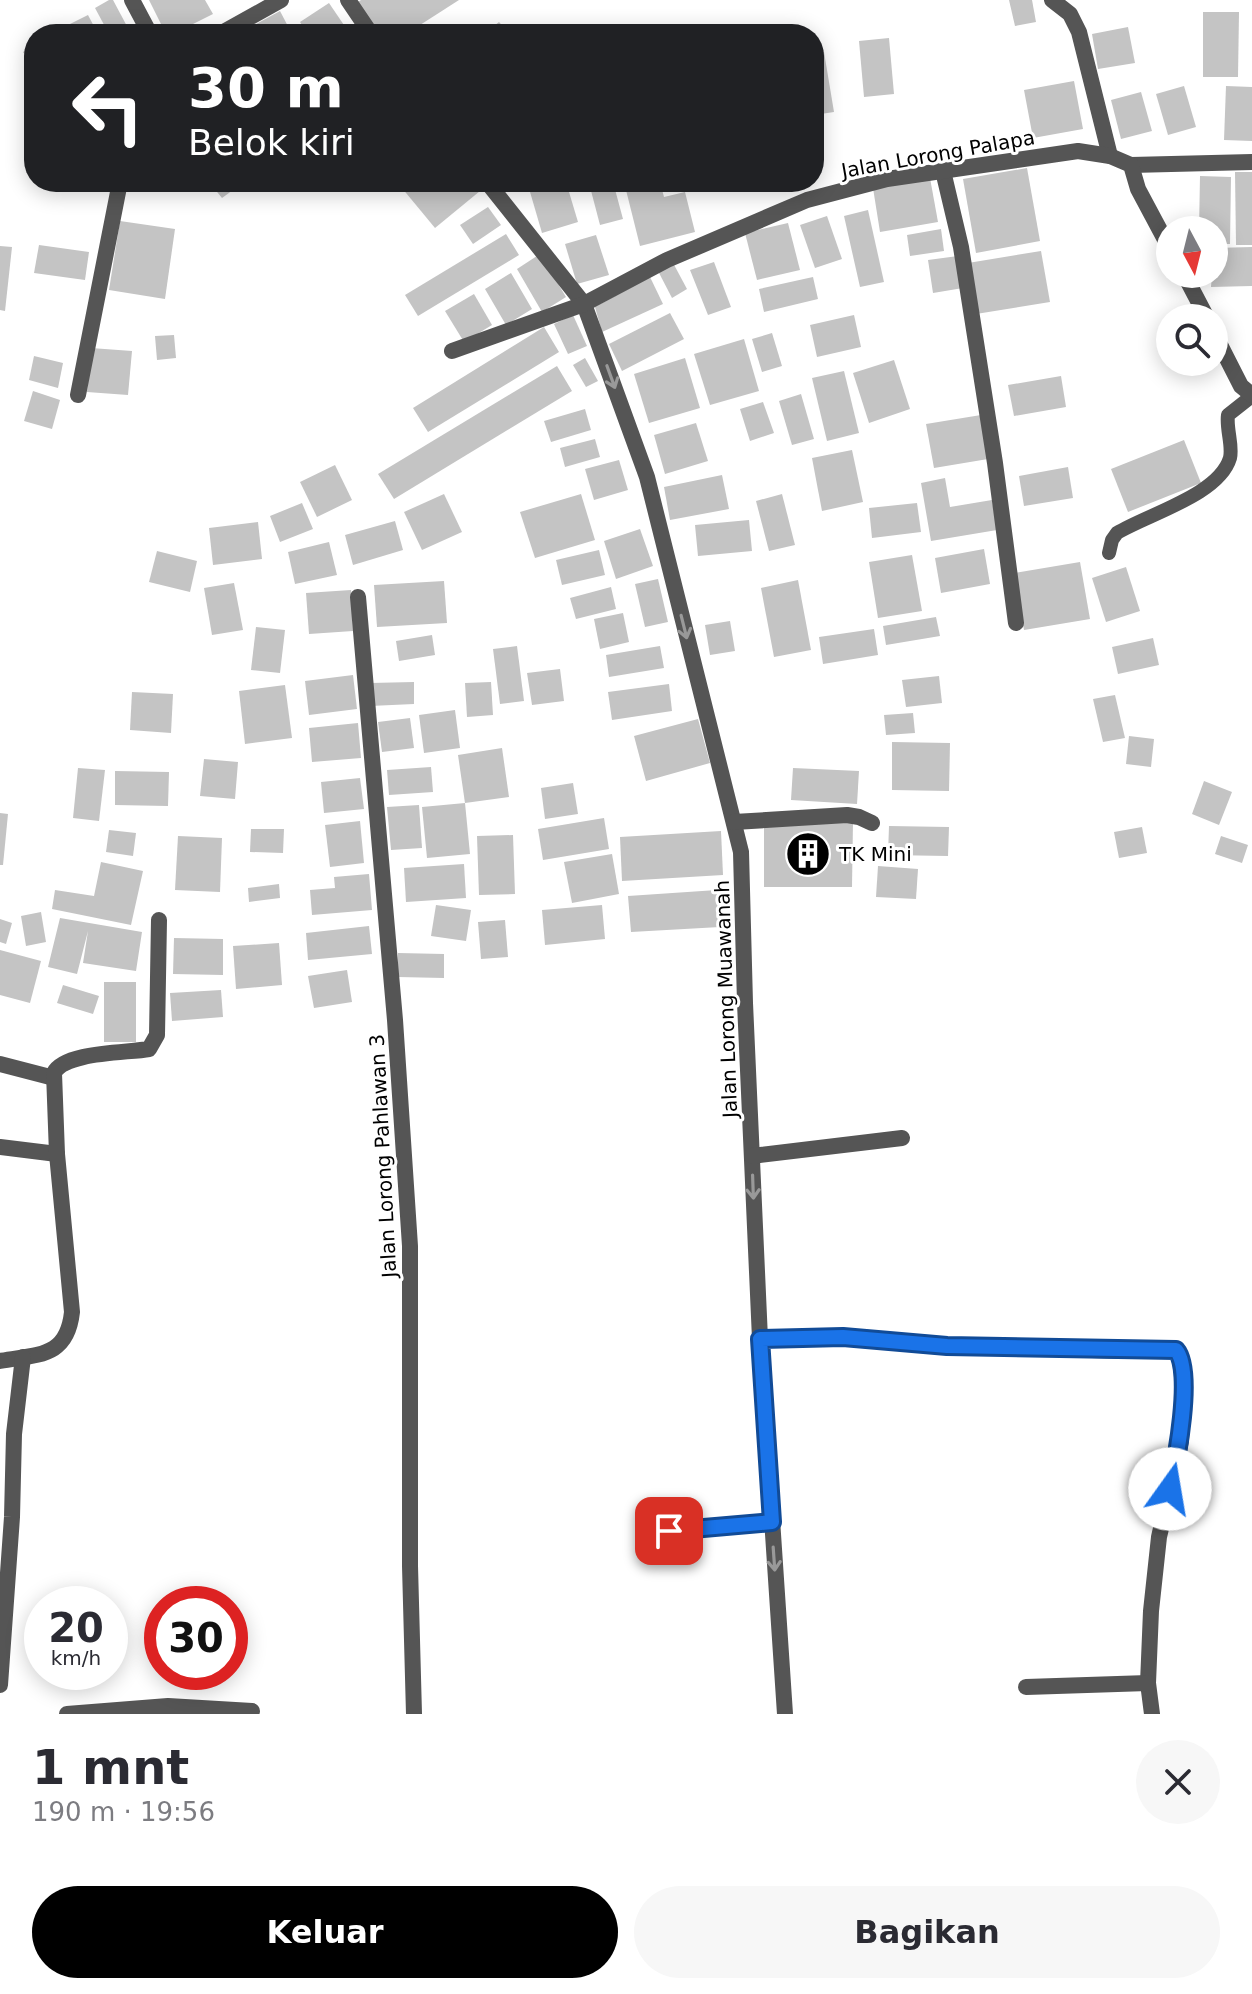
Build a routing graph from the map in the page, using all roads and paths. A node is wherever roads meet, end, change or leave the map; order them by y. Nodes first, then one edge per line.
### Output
1 (132, 0) edge
2 (281, 0) edge
3 (348, 0) edge
4 (1052, 0) edge
5 (145, 24) edge
6 (238, 24) edge
7 (364, 24) edge
8 (1110, 156) junction
9 (1252, 162) edge
10 (1131, 165) junction
11 (943, 171) junction
12 (118, 192) edge
13 (495, 192) edge
14 (1156, 224) edge
15 (584, 304) junction
16 (452, 351) dead end
17 (1228, 360) edge
18 (78, 395) dead end
19 (1252, 395) edge
20 (1109, 553) dead end
21 (358, 597) dead end
22 (1016, 623) dead end
23 (734, 822) junction
24 (872, 823) dead end
25 (159, 920) dead end
26 (0, 1064) edge
27 (54, 1078) junction
28 (902, 1138) dead end
29 (0, 1147) edge
30 (57, 1154) junction
31 (752, 1156) junction
32 (760, 1339) junction
33 (23, 1357) junction
34 (0, 1361) edge
35 (772, 1522) junction
36 (644, 1533) dead end
37 (1148, 1683) junction
38 (0, 1685) edge
39 (1026, 1687) dead end
40 (252, 1711) dead end
41 (67, 1714) edge
42 (414, 1714) edge
43 (785, 1714) edge
44 (1152, 1714) edge

1 - 5 street
2 - 6 street
3 - 7 street
4 - 8 street
8 - 10 street, Jalan Lorong Palapa
8 - 11 street, Jalan Lorong Palapa
9 - 10 street
10 - 14 street
11 - 15 street, Jalan Lorong Palapa
11 - 22 street
12 - 18 street
13 - 15 street, Jalan Lorong Muawanah
15 - 16 street, Jalan Lorong Palapa
15 -> 23 street, Jalan Lorong Muawanah
17 - 19 street
19 - 20 lane
21 - 42 street, Jalan Lorong Pahlawan 3
23 - 24 street
23 - 31 street, Jalan Lorong Muawanah
25 - 27 street
26 - 27 street
27 - 30 street
28 - 31 street
29 - 30 street
30 - 33 street
31 -> 32 street, Jalan Lorong Muawanah
32 - 35 street, Jalan Lorong Muawanah
32 - 37 street
33 - 34 street
33 - 38 street
35 - 36 street
35 -> 43 street, Jalan Lorong Muawanah
37 - 39 street
37 - 44 street
40 - 41 street

